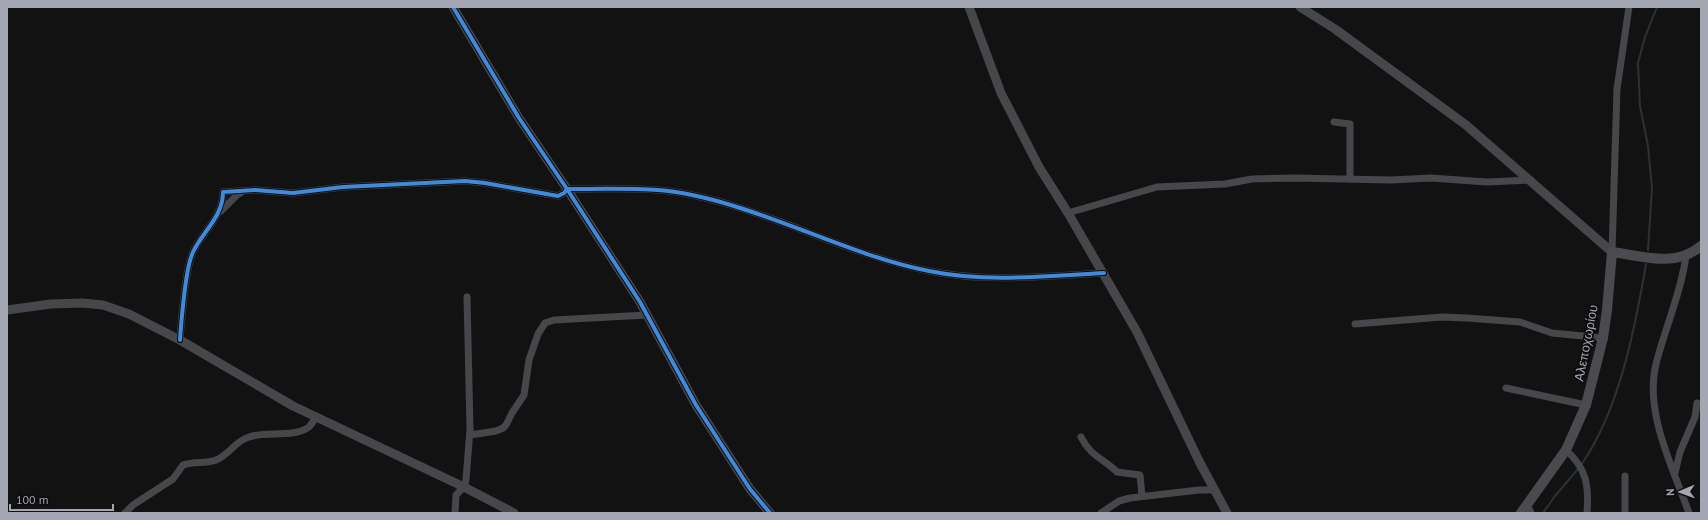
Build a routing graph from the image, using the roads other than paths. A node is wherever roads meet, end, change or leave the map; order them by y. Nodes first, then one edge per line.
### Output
1 (453, 7) edge
2 (969, 7) edge
3 (1300, 7) edge
4 (1629, 7) edge
5 (1334, 122) dead end
6 (1350, 179) junction
7 (1531, 180) junction
8 (567, 189) junction
9 (243, 191) junction
10 (219, 213) junction
11 (1068, 213) junction
12 (1701, 246) edge
13 (1612, 252) junction
14 (1686, 256) junction
15 (1104, 273) junction
16 (467, 297) dead end
17 (7, 310) edge
18 (647, 315) junction
19 (1355, 324) dead end
20 (1603, 338) junction
21 (180, 340) junction
22 (1506, 388) dead end
23 (1697, 403) dead end
24 (1586, 405) junction
25 (316, 417) junction
26 (470, 435) junction
27 (1081, 437) dead end
28 (1566, 450) junction
29 (1675, 473) junction
30 (1625, 476) dead end
31 (464, 487) junction
32 (1216, 490) junction
33 (1142, 496) junction
34 (1529, 509) edge
35 (125, 513) edge
36 (455, 513) edge
37 (514, 513) edge
38 (770, 513) edge
39 (1101, 513) edge
40 (1227, 513) edge
41 (1521, 513) edge
42 (1588, 513) edge
43 (1625, 513) edge
44 (1689, 513) edge

1 - 8 street
2 - 11 street
3 - 7 street
4 - 13 street
5 - 6 street
6 - 7 street
6 - 11 street
7 - 13 street
8 - 9 street
8 - 15 street
8 - 18 street
9 - 10 street
9 - 10 street
10 - 21 street
11 - 15 street
12 - 14 main road
13 - 14 main road
13 - 20 main road, Αλεποχωρίου
14 - 29 street
15 - 32 street
16 - 26 street
17 - 21 street
18 - 26 street
18 - 38 street
19 - 20 street
20 - 24 main road, Αλεποχωρίου
21 - 25 street
22 - 24 street
23 - 29 street
24 - 28 main road, Αλεποχωρίου
25 - 31 street
25 - 35 street
26 - 31 street
27 - 33 street
28 - 34 main road, Αλεποχωρίου
28 - 42 street
29 - 44 street
30 - 43 street
31 - 36 street
31 - 37 street
32 - 33 street
32 - 40 street
33 - 39 street
34 - 41 main road, Αλεποχωρίου

